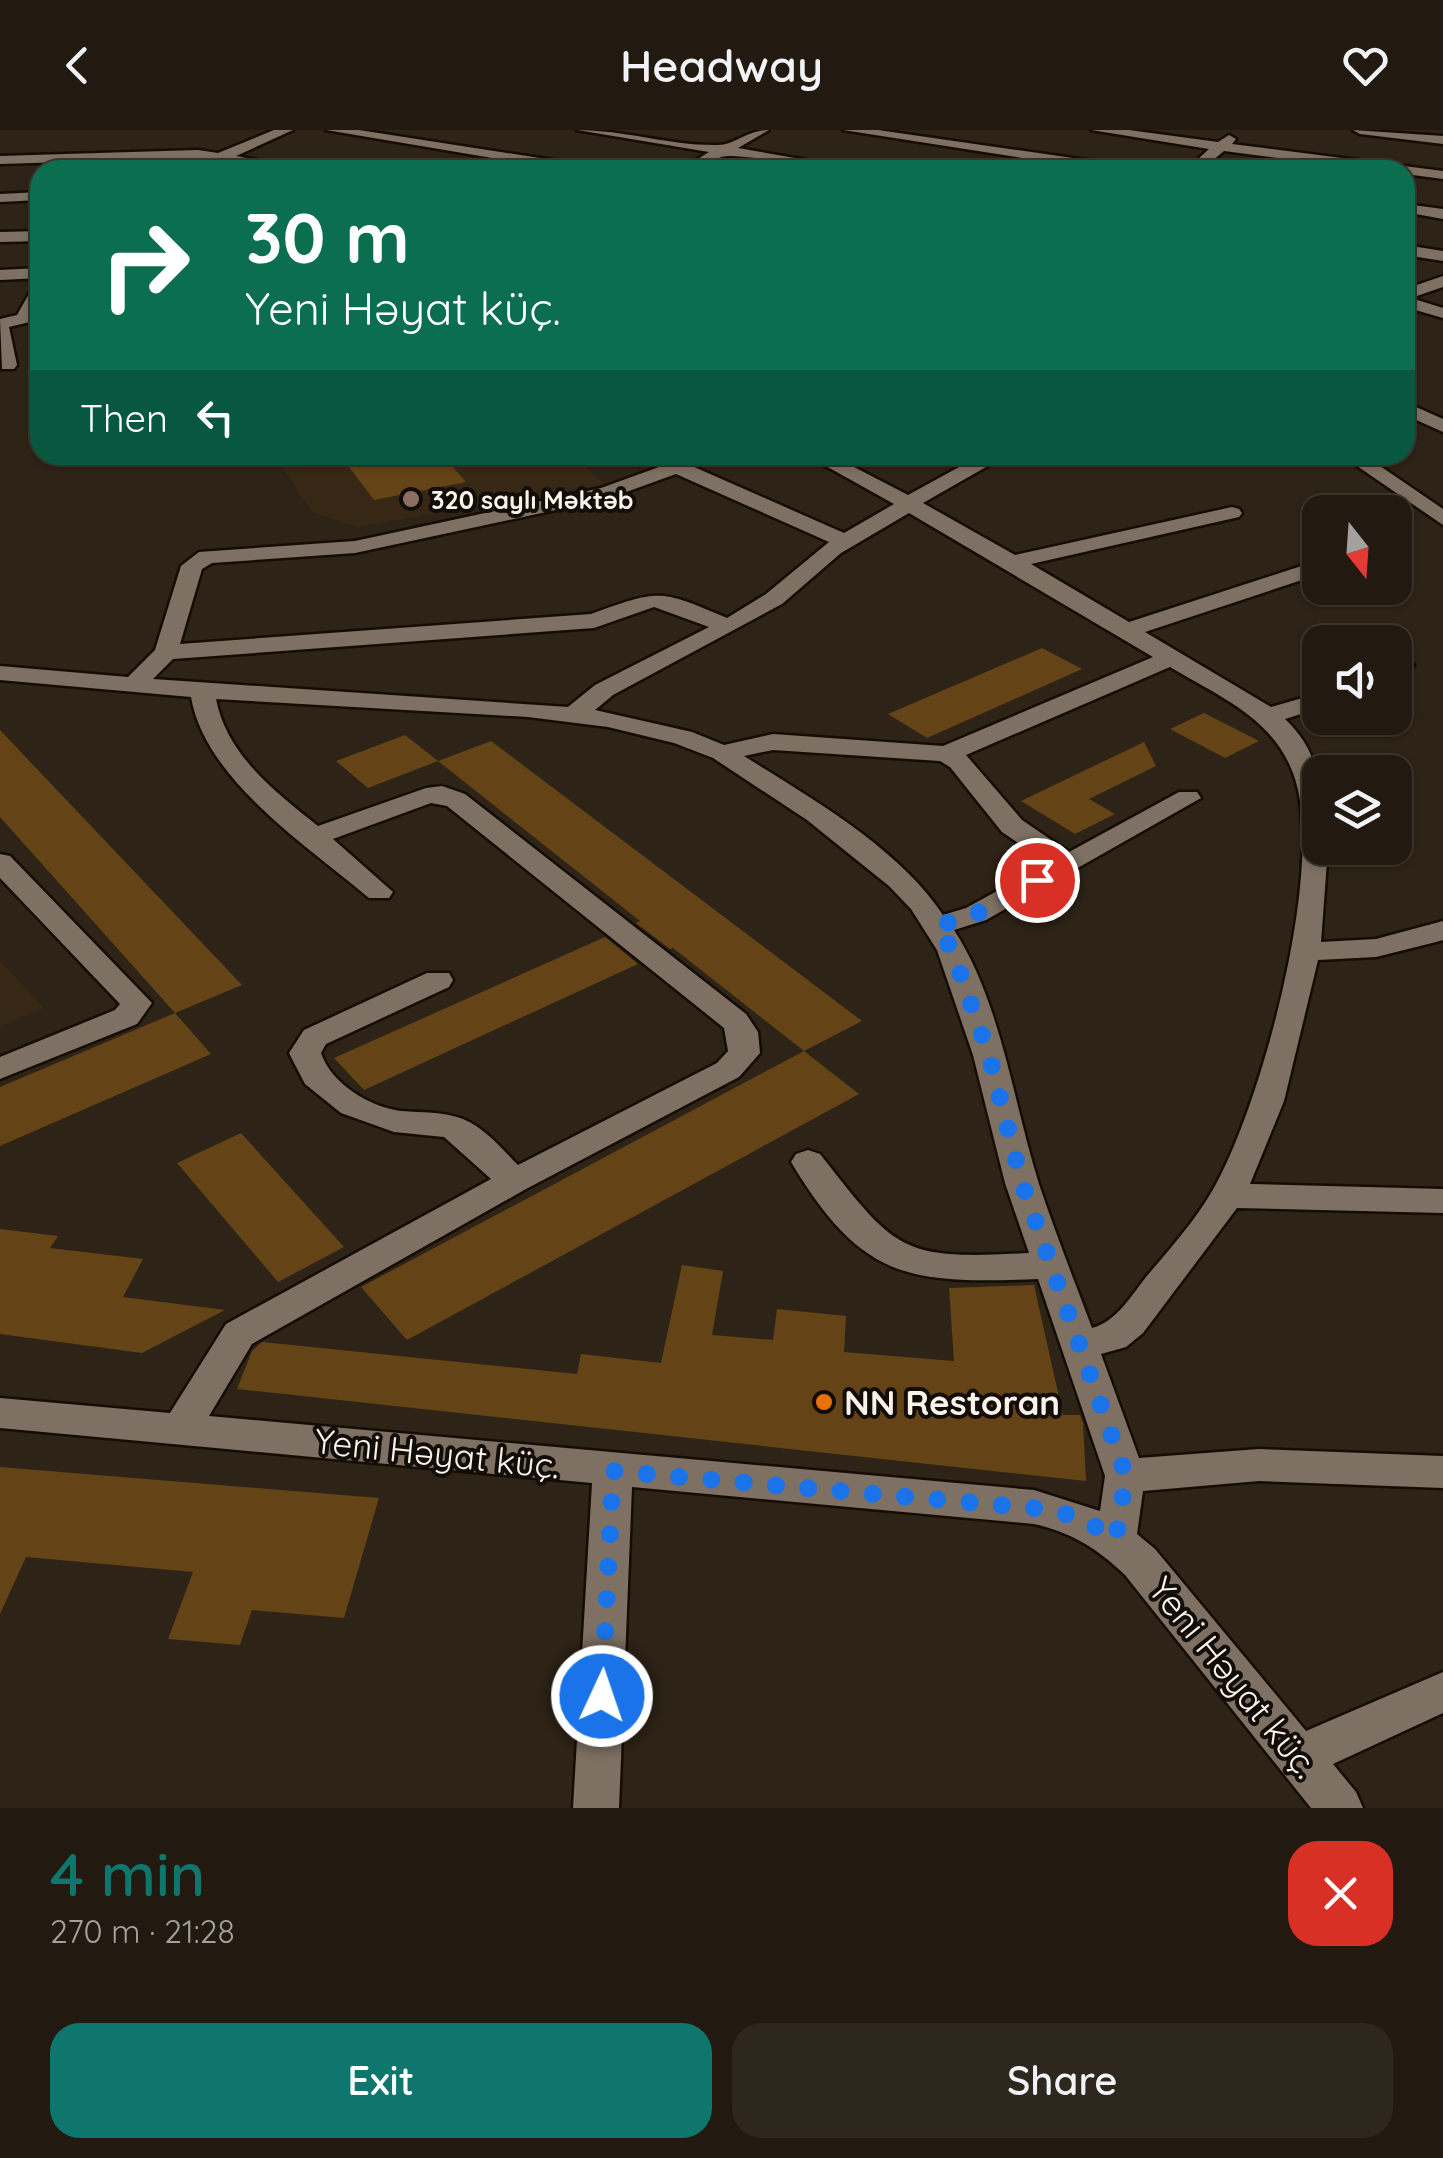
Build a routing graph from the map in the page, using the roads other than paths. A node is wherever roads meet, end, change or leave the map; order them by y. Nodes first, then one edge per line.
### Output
1 (286, 130) edge
2 (334, 130) edge
3 (584, 130) edge
4 (762, 130) edge
5 (850, 130) edge
6 (1098, 130) edge
7 (1238, 130) edge
8 (1360, 130) edge
9 (1443, 140) edge
10 (1222, 146) junction
11 (724, 150) junction
12 (0, 160) edge
13 (214, 160) edge
14 (230, 160) edge
15 (527, 160) edge
16 (706, 160) edge
17 (790, 160) edge
18 (1058, 160) edge
19 (1205, 160) edge
20 (1328, 160) edge
21 (1415, 171) edge
22 (1443, 175) edge
23 (30, 196) edge
24 (0, 198) edge
25 (1415, 210) edge
26 (1443, 214) edge
27 (30, 236) edge
28 (0, 238) edge
29 (1415, 252) edge
30 (1443, 256) edge
31 (30, 274) edge
32 (0, 275) edge
33 (1443, 281) edge
34 (1415, 294) edge
35 (1415, 302) edge
36 (30, 307) edge
37 (1443, 313) edge
38 (0, 324) edge
39 (8, 365) dead end
40 (1415, 413) edge
41 (1443, 426) edge
42 (668, 465) edge
43 (835, 465) edge
44 (977, 465) edge
45 (1366, 465) edge
46 (674, 468) junction
47 (911, 504) junction
48 (1232, 514) dead end
49 (1443, 518) edge
50 (845, 541) junction
51 (1012, 562) junction
52 (1302, 573) edge
53 (728, 627) junction
54 (1127, 630) junction
55 (166, 652) junction
56 (1171, 658) junction
57 (0, 673) edge
58 (134, 685) junction
59 (202, 691) junction
60 (1302, 705) edge
61 (574, 715) junction
62 (1266, 716) junction
63 (722, 753) junction
64 (946, 754) junction
65 (1188, 798) dead end
66 (314, 837) junction
67 (0, 862) edge
68 (1067, 862) junction
69 (378, 892) dead end
70 (937, 926) junction
71 (1443, 930) edge
72 (1307, 952) junction
73 (438, 980) dead end
74 (0, 1069) edge
75 (808, 1162) dead end
76 (514, 1182) junction
77 (1228, 1196) junction
78 (1443, 1201) edge
79 (1050, 1265) junction
80 (1078, 1346) junction
81 (0, 1413) edge
82 (181, 1428) junction
83 (613, 1471) junction
84 (1443, 1472) edge
85 (1126, 1476) junction
86 (1116, 1538) junction
87 (1443, 1692) edge
88 (1300, 1756) junction
89 (596, 1808) edge
90 (1340, 1808) edge

1 - 14 street
2 - 15 street
3 - 11 street
4 - 11 street
5 - 18 street
6 - 10 street
7 - 10 street
8 - 9 street
10 - 19 street
10 - 20 street
11 - 16 street
11 - 17 street
12 - 13 street
21 - 22 street
23 - 24 street
25 - 26 street
27 - 28 street
29 - 30 street
31 - 32 street
33 - 34 street
35 - 37 street
36 - 38 street
38 - 39 street
40 - 41 street
42 - 46 street
43 - 47 street
44 - 47 street
45 - 49 street
46 - 50 street
46 - 55 street
47 - 50 street
47 - 51 street
48 - 51 street
50 - 53 street
51 - 54 street
52 - 54 street
53 - 55 street
53 - 61 street
54 - 56 street
55 - 58 street
56 - 62 street
56 - 64 street
57 - 58 street
58 - 59 street
59 - 61 street
59 - 66 street
60 - 62 street
61 - 63 street
62 - 72 street
63 - 64 street
63 - 70 street
64 - 68 street
65 - 68 street
66 - 69 street
66 - 76 street
67 - 74 street
68 - 70 street
70 - 79 street
71 - 72 street
72 - 77 street
73 - 76 street
75 - 79 street
76 - 82 street
77 - 78 street
77 - 80 street
79 - 80 street
80 - 85 street
81 - 82 street, Yeni Həyat küç.
82 - 83 street, Yeni Həyat küç.
83 - 86 street, Yeni Həyat küç.
83 - 89 street
84 - 85 street
85 - 86 street
86 - 88 street, Yeni Həyat küç.
87 - 88 street
88 - 90 street, Yeni Həyat küç.

